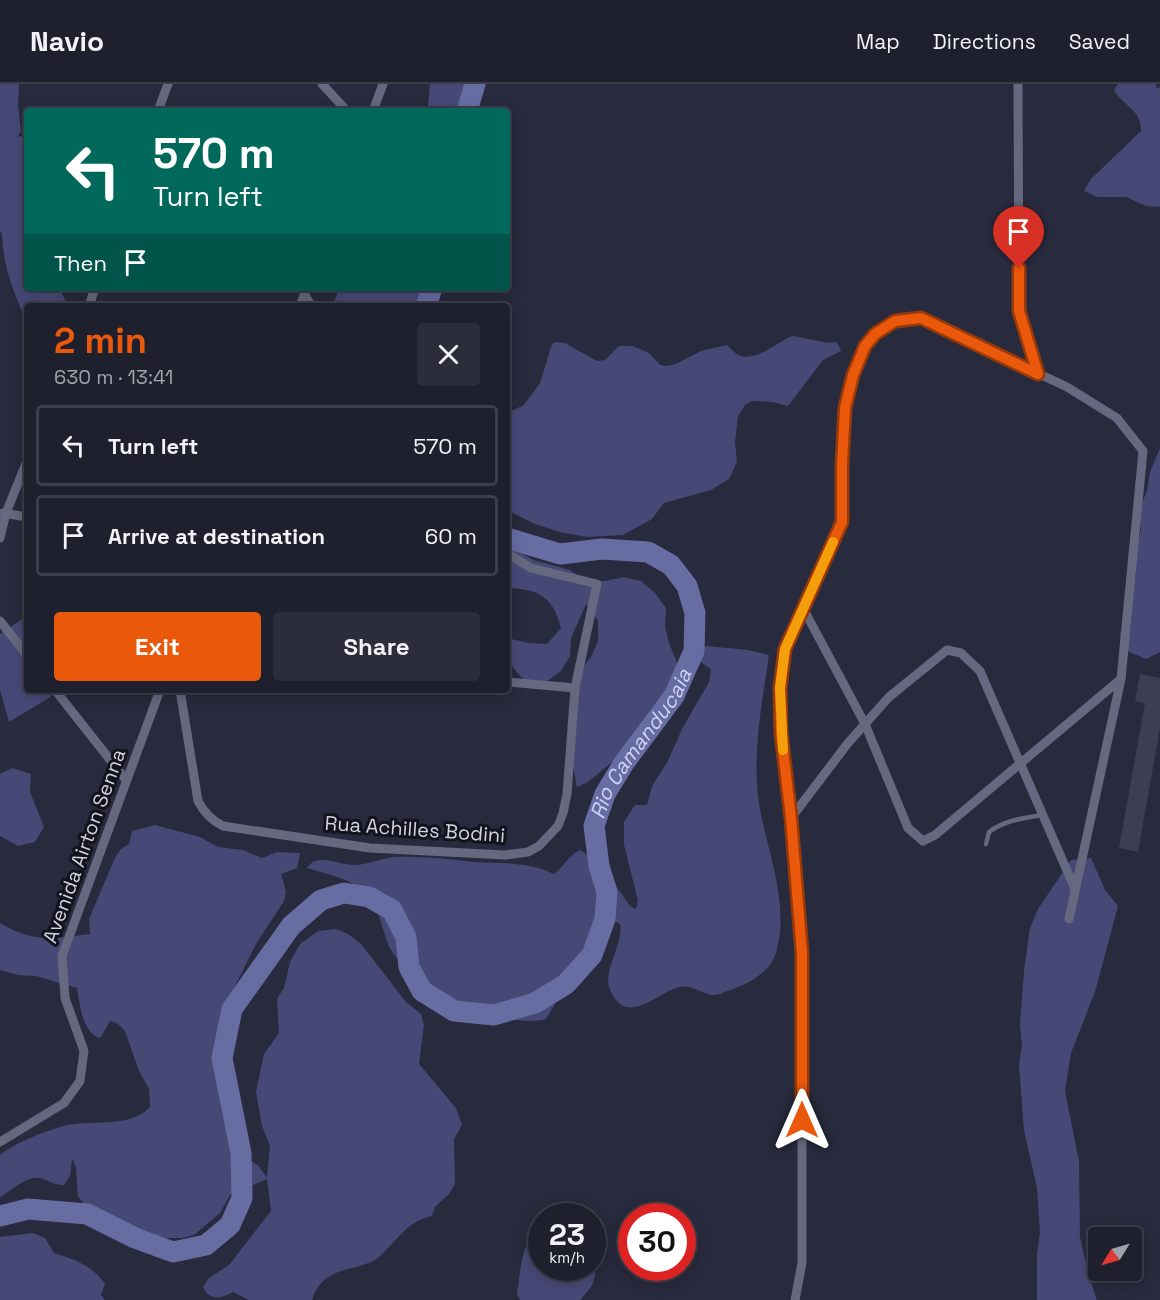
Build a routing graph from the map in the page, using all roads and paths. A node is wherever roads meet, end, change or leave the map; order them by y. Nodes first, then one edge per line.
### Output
1 (168, 84) edge
2 (322, 84) edge
3 (383, 84) edge
4 (1018, 84) edge
5 (159, 108) edge
6 (344, 108) edge
7 (374, 108) edge
8 (1038, 374) junction
9 (24, 468) edge
10 (3, 513) edge
11 (24, 516) edge
12 (0, 538) edge
13 (510, 555) edge
14 (803, 608) junction
15 (0, 621) edge
16 (24, 651) edge
17 (1121, 679) junction
18 (510, 682) edge
19 (575, 688) junction
20 (57, 693) edge
21 (158, 693) edge
22 (180, 693) edge
23 (865, 724) junction
24 (1020, 762) junction
25 (126, 780) junction
26 (1043, 815) junction
27 (791, 818) junction
28 (986, 844) dead end
29 (1075, 889) junction
30 (1069, 919) dead end
31 (0, 1142) edge
32 (795, 1300) edge

1 - 5 street
2 - 6 street
3 - 7 street
4 - 8 street
8 - 14 street
8 - 17 street
9 - 10 street
10 - 11 street
10 - 12 street
13 - 19 street, Rua Achilles Bodini
14 - 23 street
14 - 27 street
15 - 16 street
17 - 24 street
17 - 29 street
18 - 19 street
19 - 22 street, Rua Achilles Bodini
20 - 25 street
21 - 25 street, Avenida Airton Senna
23 - 24 street
23 - 24 street
23 - 27 street
24 - 26 street
25 - 31 street, Avenida Airton Senna
26 - 28 lane
26 - 29 street
27 - 32 street
29 - 30 street

